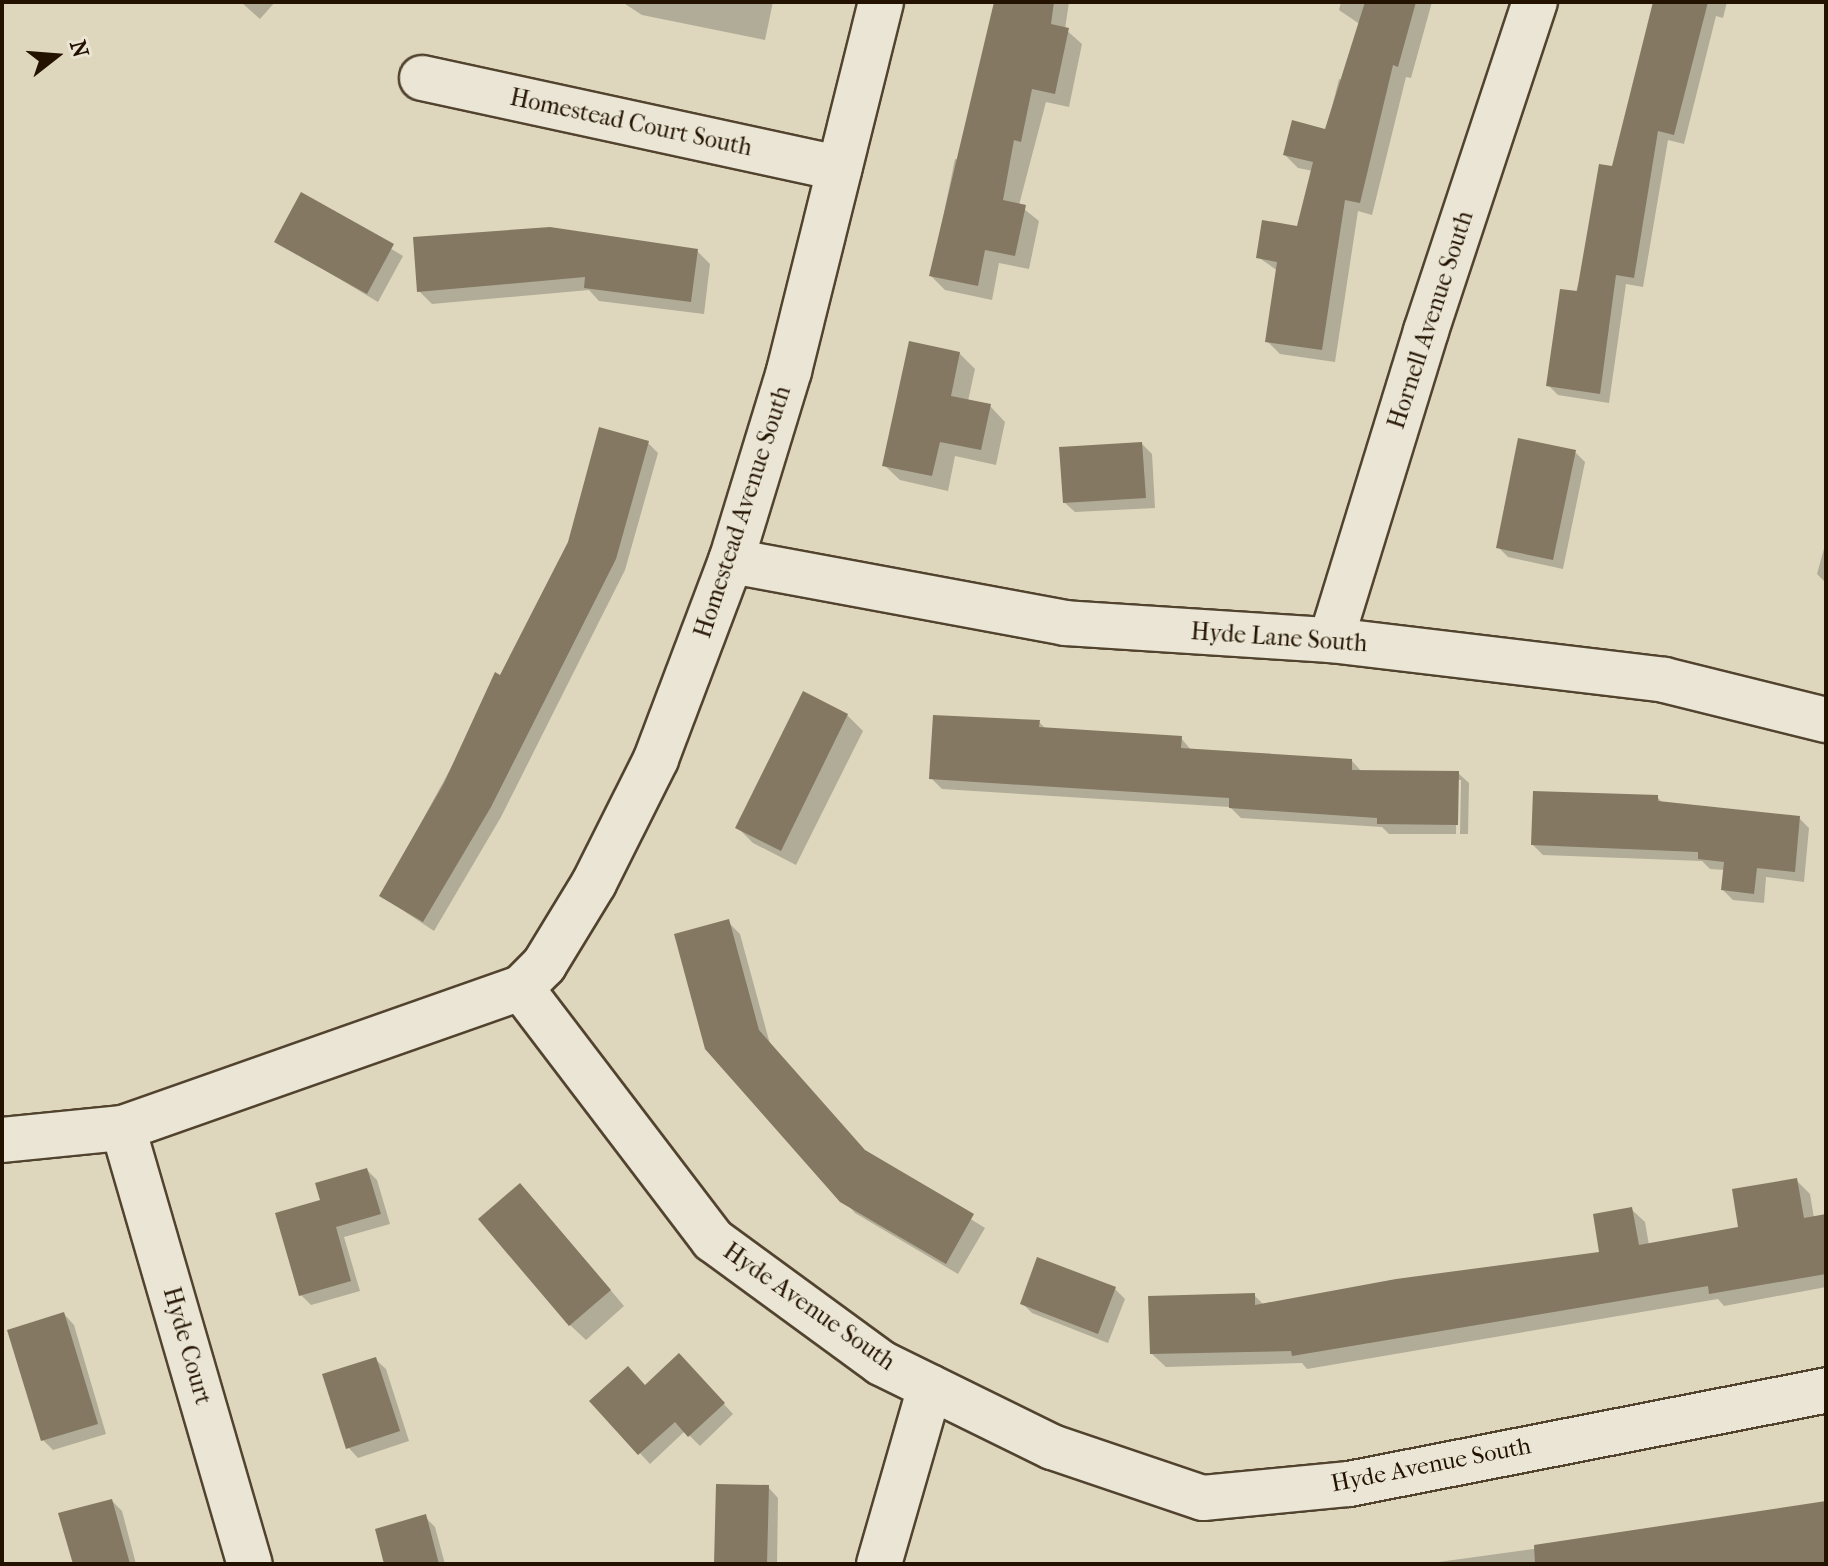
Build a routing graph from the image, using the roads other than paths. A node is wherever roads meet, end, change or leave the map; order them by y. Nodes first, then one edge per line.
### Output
1 (881, 2) edge
2 (1535, 2) edge
3 (422, 78) dead end
4 (839, 168) junction
5 (731, 561) junction
6 (1331, 640) junction
7 (1826, 720) edge
8 (521, 988) junction
9 (123, 1128) junction
10 (2, 1140) edge
11 (930, 1387) junction
12 (1826, 1390) edge
13 (250, 1564) edge
14 (879, 1564) edge

1 - 4 street, Homestead Avenue South
2 - 6 street, Hornell Avenue South
3 - 4 street, Homestead Court South
4 - 5 street, Homestead Avenue South
5 - 6 street, Hyde Lane South
5 - 8 street, Homestead Avenue South
6 - 7 street, Hyde Lane South
8 - 9 street
8 - 11 street, Hyde Avenue South
9 - 10 street
9 - 13 street, Hyde Court
11 - 12 street, Hyde Avenue South
11 - 14 street

